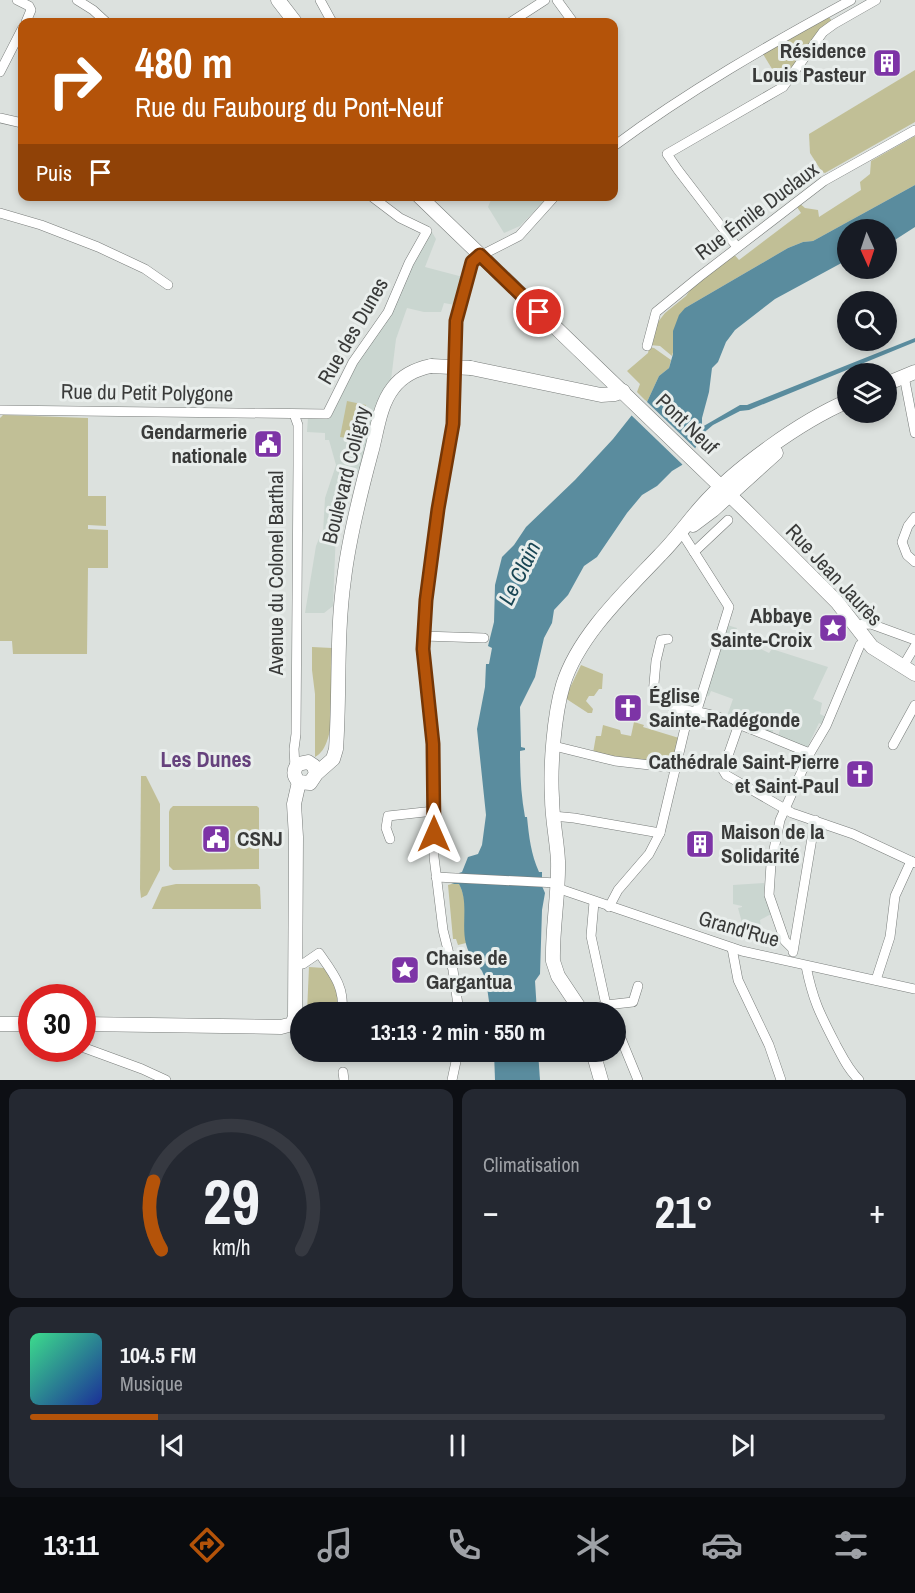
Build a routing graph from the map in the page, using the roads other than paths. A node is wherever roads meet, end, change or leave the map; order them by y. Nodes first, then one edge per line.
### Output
1 (17, 0) edge
2 (77, 0) edge
3 (278, 0) edge
4 (320, 0) edge
5 (545, 0) edge
6 (851, 0) edge
7 (876, 0) edge
8 (560, 1) edge
9 (28, 18) edge
10 (102, 18) edge
11 (293, 18) edge
12 (330, 18) edge
13 (517, 18) edge
14 (571, 18) edge
15 (18, 36) edge
16 (0, 72) edge
17 (0, 118) edge
18 (18, 122) edge
19 (915, 130) edge
20 (618, 143) edge
21 (378, 201) edge
22 (424, 201) edge
23 (550, 201) edge
24 (0, 213) edge
25 (738, 247) junction
26 (480, 255) junction
27 (168, 285) dead end
28 (647, 346) dead end
29 (910, 374) edge
30 (611, 381) junction
31 (583, 392) junction
32 (627, 395) junction
33 (837, 407) edge
34 (0, 410) edge
35 (294, 414) junction
36 (915, 433) edge
37 (725, 491) junction
38 (915, 517) edge
39 (728, 520) dead end
40 (683, 532) junction
41 (694, 552) junction
42 (915, 562) edge
43 (853, 625) junction
44 (423, 636) junction
45 (484, 638) dead end
46 (668, 639) dead end
47 (866, 640) junction
48 (915, 640) edge
49 (915, 646) edge
50 (902, 668) junction
51 (915, 674) edge
52 (915, 705) edge
53 (693, 711) junction
54 (739, 724) junction
55 (893, 745) dead end
56 (554, 746) junction
57 (810, 753) junction
58 (676, 768) junction
59 (306, 772) junction
60 (784, 808) junction
61 (434, 811) junction
62 (553, 816) junction
63 (815, 820) junction
64 (660, 833) junction
65 (390, 839) dead end
66 (913, 862) edge
67 (436, 877) junction
68 (552, 885) junction
69 (594, 902) junction
70 (609, 907) junction
71 (732, 948) junction
72 (793, 949) junction
73 (791, 963) junction
74 (295, 964) junction
75 (806, 966) junction
76 (876, 980) junction
77 (638, 986) dead end
78 (915, 989) edge
79 (343, 1002) edge
80 (458, 1002) edge
81 (575, 1002) edge
82 (606, 1002) edge
83 (626, 1003) edge
84 (0, 1024) edge
85 (18, 1024) edge
86 (96, 1024) edge
87 (626, 1051) edge
88 (96, 1053) edge
89 (456, 1062) edge
90 (596, 1062) edge
91 (160, 1079) edge
92 (452, 1080) edge
93 (601, 1080) edge
94 (638, 1080) edge
95 (781, 1080) edge
96 (859, 1080) edge

1 - 9 street
2 - 10 street
3 - 11 street
4 - 12 street
5 - 13 street
6 - 20 street
7 - 25 street
8 - 14 street
15 - 16 street
17 - 18 street
19 - 25 street, Rue Émile Duclaux
21 - 35 street, Rue des Dunes
22 - 26 street, Pont Neuf
23 - 26 street
24 - 27 street
25 - 28 street, Rue Émile Duclaux
26 - 30 street, Pont Neuf
26 - 44 street
29 - 36 street
30 - 31 street
30 - 32 street, Pont Neuf
31 - 32 street, Boulevard Coligny
31 - 59 street, Boulevard Coligny, bridge
32 - 37 street, Pont Neuf
33 - 37 street
34 - 35 street, Rue du Petit Polygone
35 - 59 street, Avenue du Colonel Barthal
37 - 40 street
37 - 43 street, Rue Jean Jaurès
38 - 42 street
39 - 41 street
40 - 41 street
40 - 56 street
41 - 53 street
43 - 47 street, Rue Jean Jaurès
43 - 48 street
44 - 45 street
44 - 61 street
46 - 53 street
47 - 50 street, Rue Jean Jaurès
47 - 57 street
49 - 50 street
50 - 51 street, Rue Jean Jaurès
52 - 55 street
53 - 54 street
53 - 58 street
54 - 57 street
54 - 60 street
56 - 58 street
56 - 62 street
57 - 60 street
58 - 64 street
59 - 74 street
60 - 63 street
60 - 72 street
61 - 65 street
61 - 67 street
62 - 64 street
62 - 68 street
63 - 66 street
63 - 72 street
64 - 70 street
66 - 76 street
67 - 68 street, Grand'Rue
67 - 80 street
68 - 69 street, Grand'Rue
68 - 81 street
69 - 70 street, Grand'Rue
69 - 82 street
70 - 71 street, Grand'Rue
71 - 73 street, Grand'Rue
71 - 95 street
72 - 73 street
73 - 75 street, Grand'Rue
74 - 79 street
74 - 86 street
75 - 76 street, Grand'Rue
75 - 96 street
76 - 78 street, Grand'Rue
77 - 83 street
84 - 85 street
87 - 94 street
88 - 91 street
89 - 92 street
90 - 93 street

